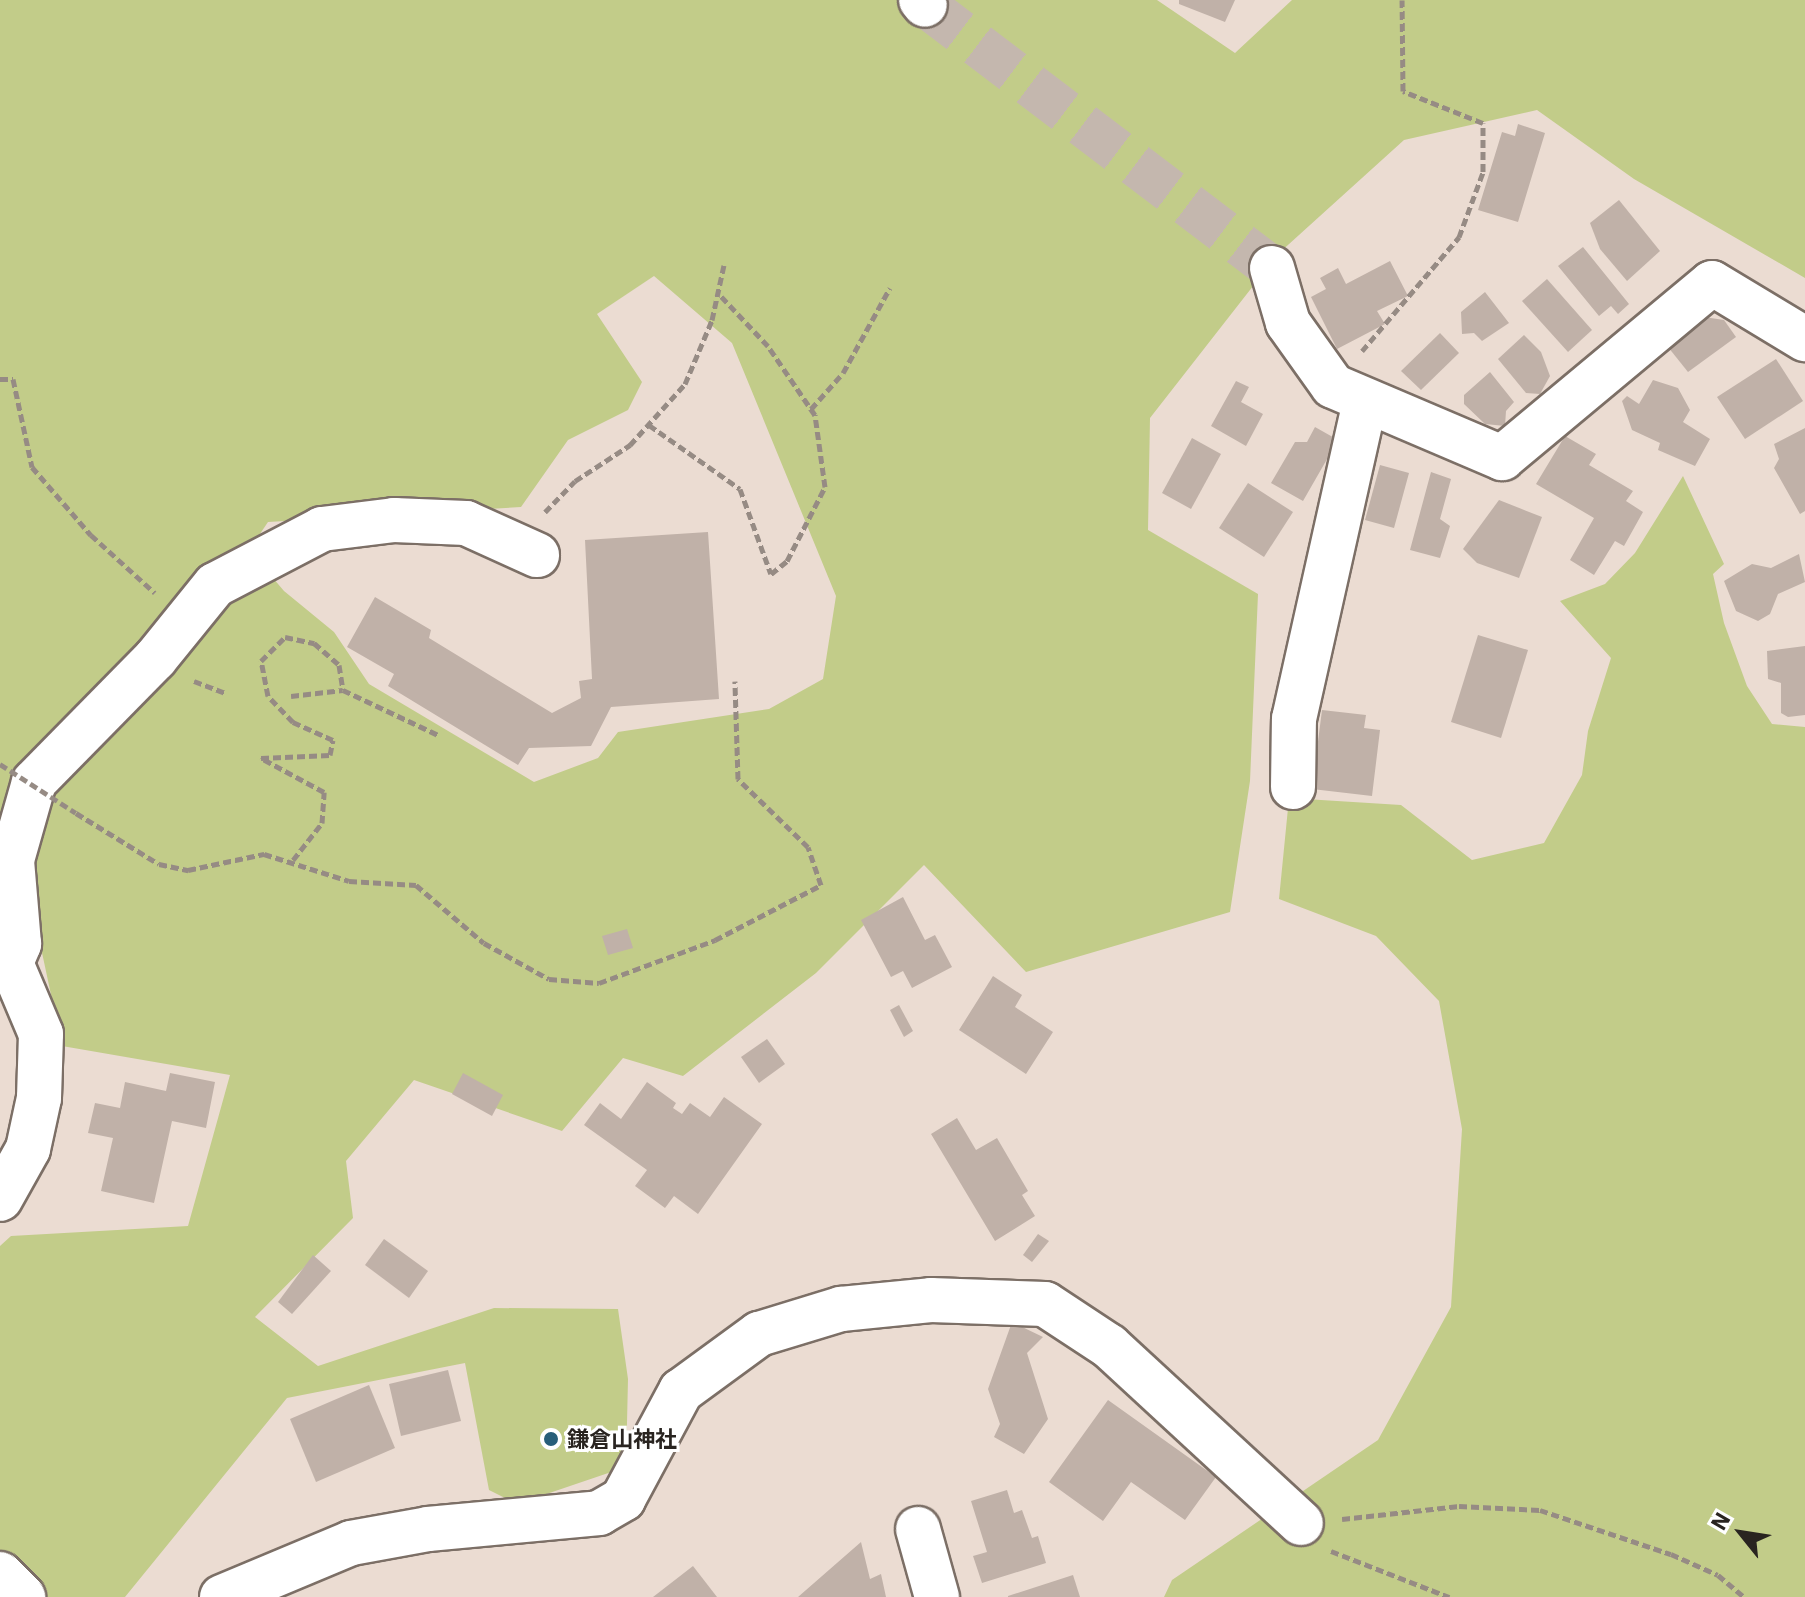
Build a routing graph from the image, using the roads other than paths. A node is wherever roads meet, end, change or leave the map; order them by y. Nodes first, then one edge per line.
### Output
1 (1272, 268) tunnel mouth
2 (1805, 339) edge
3 (1349, 394) junction
4 (525, 550) road end
5 (1293, 787) dead end
6 (6, 959) edge
7 (0, 1199) edge
8 (1301, 1523) road end
9 (918, 1529) dead end
10 (0, 1574) edge
11 (23, 1597) edge
12 (222, 1597) edge
13 (937, 1597) edge

1 - 3 street
2 - 3 street
3 - 5 street
4 - 6 street
6 - 7 street
8 - 12 street
9 - 13 street
10 - 11 street

